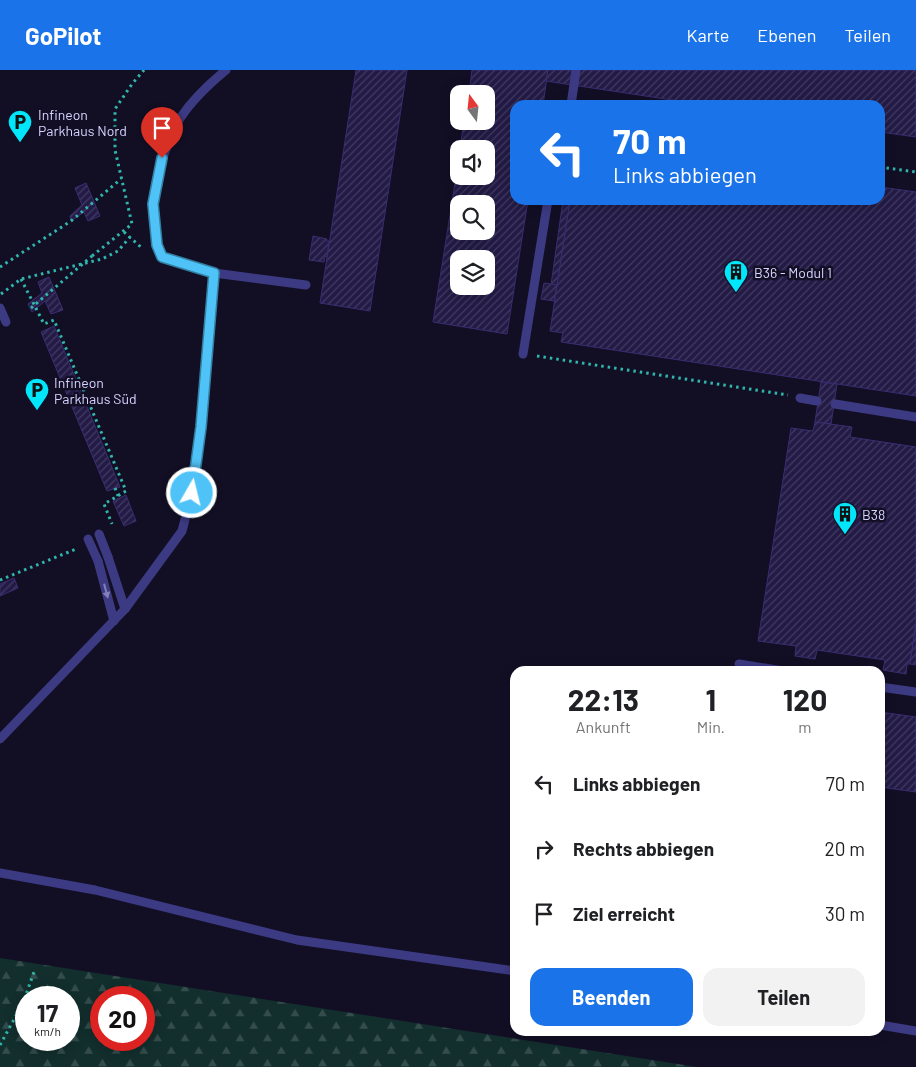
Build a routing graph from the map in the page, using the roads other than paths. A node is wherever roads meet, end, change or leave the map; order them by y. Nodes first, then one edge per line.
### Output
1 (226, 70) edge
2 (576, 70) edge
3 (573, 100) edge
4 (547, 205) edge
5 (214, 273) junction
6 (306, 285) dead end
7 (0, 308) edge
8 (6, 322) dead end
9 (523, 354) road end
10 (800, 398) road end
11 (817, 401) dead end
12 (836, 404) dead end
13 (916, 417) edge
14 (99, 534) dead end
15 (88, 539) dead end
16 (125, 610) junction
17 (114, 621) junction
18 (739, 664) dead end
19 (752, 666) edge
20 (885, 688) edge
21 (916, 692) edge
22 (0, 739) edge
23 (0, 873) edge
24 (510, 970) edge
25 (885, 1027) edge
26 (916, 1031) edge

1 - 5 lane
2 - 3 lane
4 - 9 lane
5 - 6 lane
5 - 16 lane
7 - 8 lane
10 - 11 lane
12 - 13 lane
14 - 16 lane, bridge
15 -> 17 lane, bridge
16 - 17 lane
17 - 22 lane
18 - 19 lane
20 - 21 lane
23 - 24 lane
25 - 26 lane

